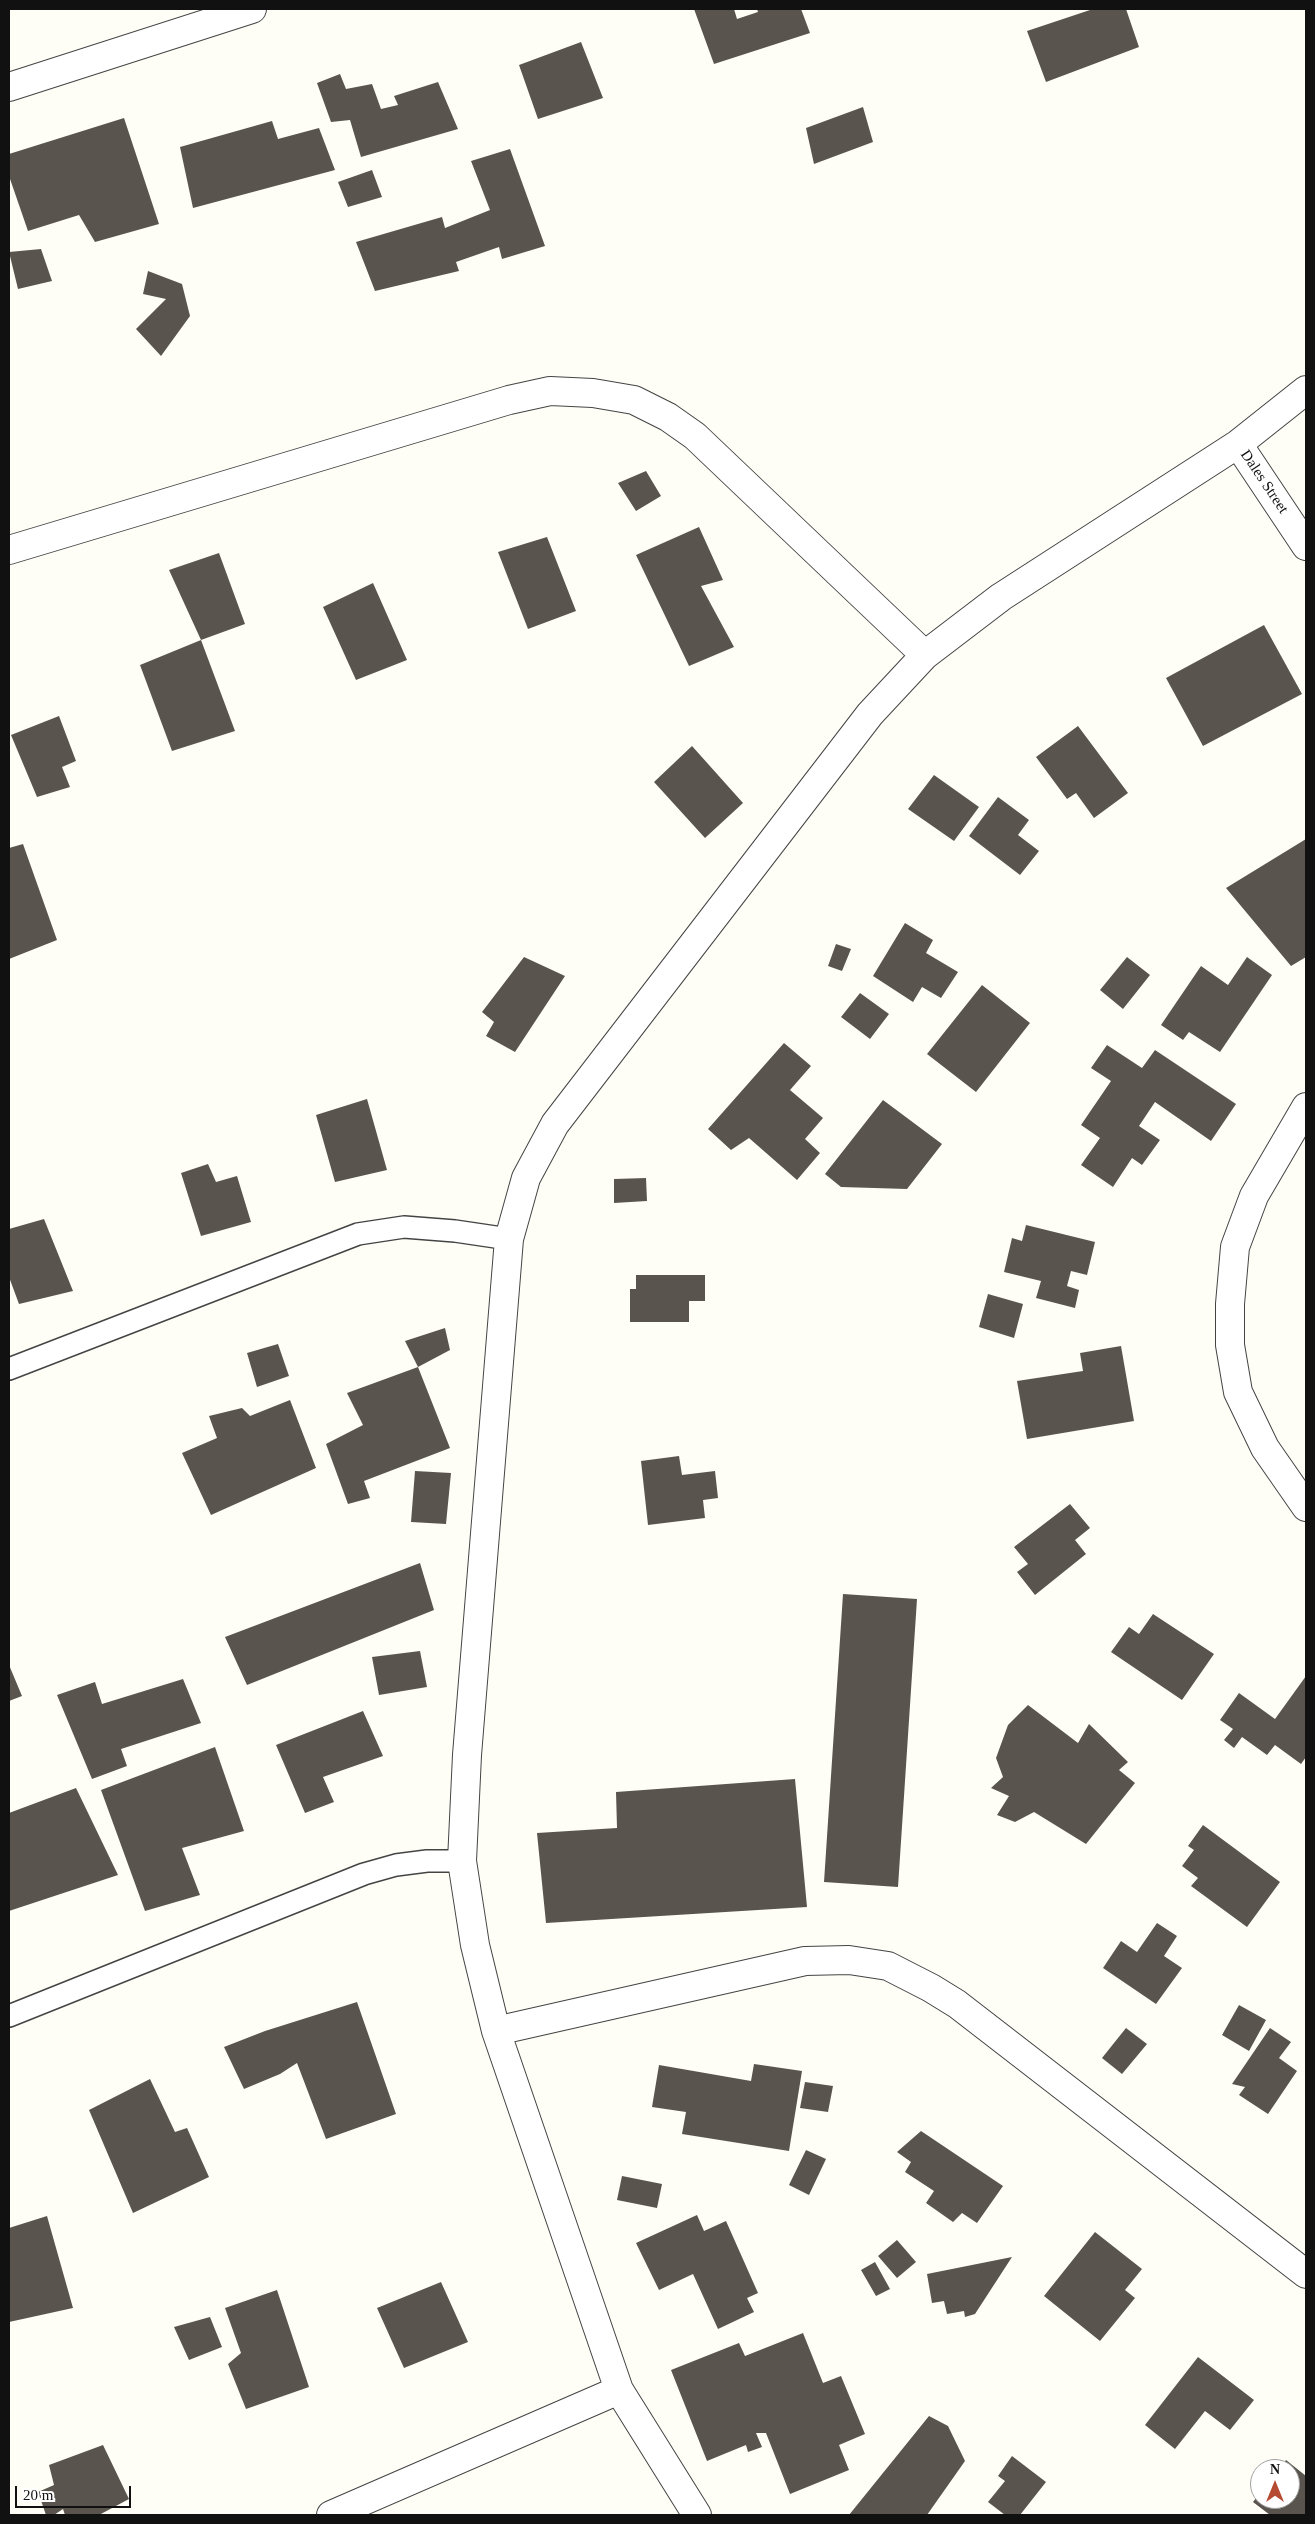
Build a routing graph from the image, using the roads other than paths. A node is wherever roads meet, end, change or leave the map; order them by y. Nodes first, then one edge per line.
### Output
1 (252, 9) edge
2 (9, 87) edge
3 (1306, 390) edge
4 (1238, 444) junction
5 (1306, 546) edge
6 (9, 550) edge
7 (925, 655) junction
8 (1306, 1107) edge
9 (509, 1239) junction
10 (9, 1369) edge
11 (1306, 1507) edge
12 (462, 1861) junction
13 (9, 2016) edge
14 (496, 2031) junction
15 (1306, 2274) edge
16 (618, 2390) junction
17 (331, 2515) edge
18 (697, 2515) edge

1 - 2 street
3 - 4 street
4 - 5 street, Dales Street
4 - 7 street
6 - 7 street
7 - 9 street
8 - 11 street
9 - 10 lane
9 - 12 street
12 - 13 lane
12 - 14 street
14 - 15 street
14 - 16 street
16 - 17 street
16 - 18 street

